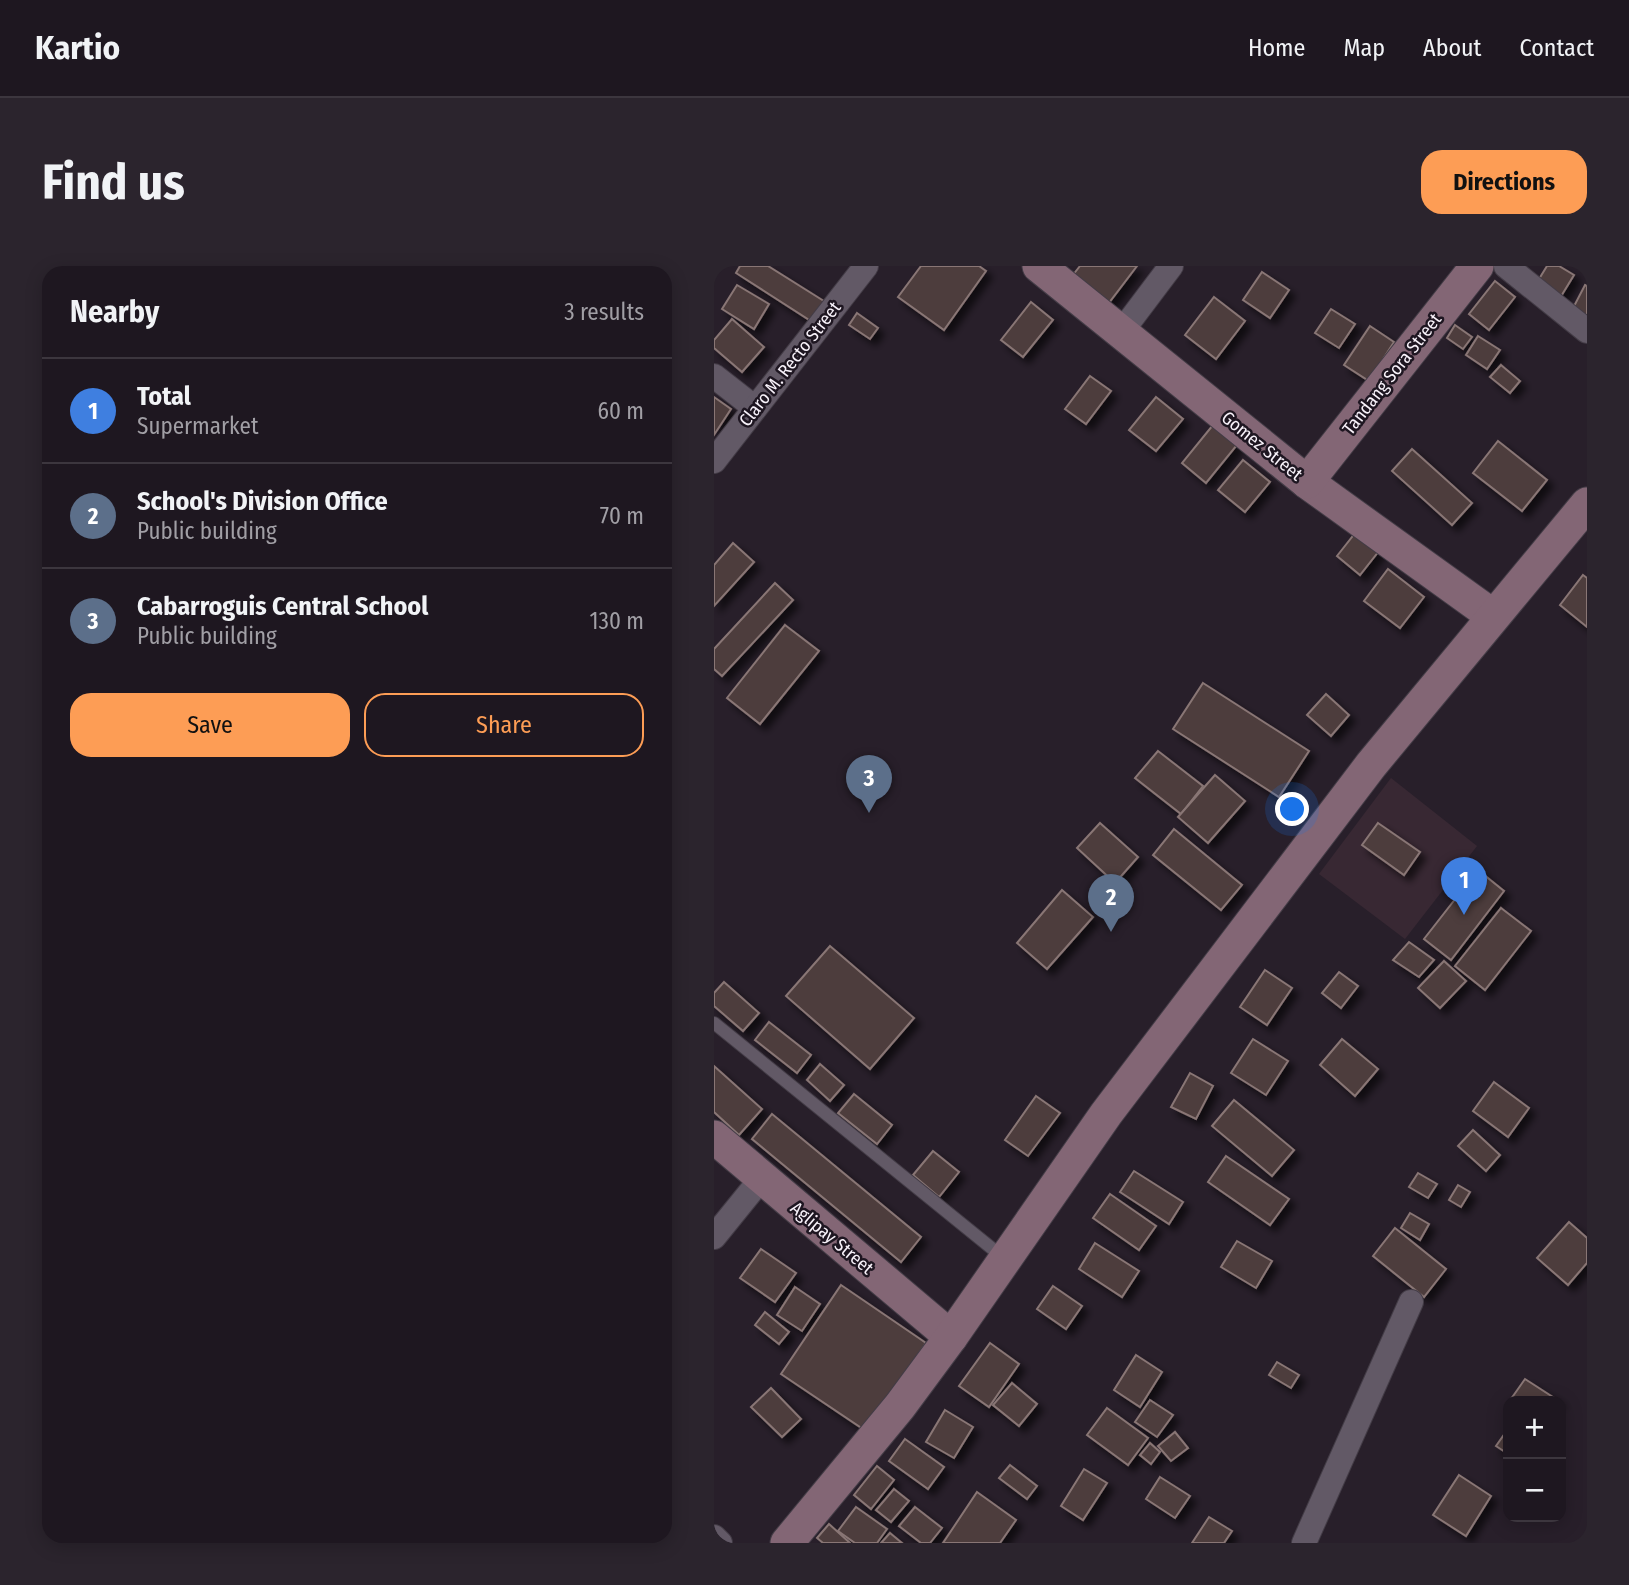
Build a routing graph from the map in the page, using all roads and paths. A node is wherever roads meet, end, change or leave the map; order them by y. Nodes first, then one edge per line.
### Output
1 (866, 266) edge
2 (1039, 266) edge
3 (1171, 266) edge
4 (1477, 266) edge
5 (1506, 266) edge
6 (1122, 331) junction
7 (1587, 331) edge
8 (714, 376) edge
9 (755, 408) junction
10 (714, 461) edge
11 (1307, 482) junction
12 (1587, 504) edge
13 (1493, 617) junction
14 (714, 1023) edge
15 (714, 1137) edge
16 (761, 1179) junction
17 (714, 1237) edge
18 (1005, 1259) junction
19 (1411, 1302) dead end
20 (951, 1337) junction
21 (714, 1537) edge
22 (720, 1543) edge
23 (787, 1543) edge
24 (1304, 1543) edge

1 - 9 street, Claro M. Recto Street
2 - 6 main road, Gomez Street
3 - 6 street
4 - 11 main road, Tandang Sora Street
5 - 7 street
6 - 11 main road, Gomez Street
8 - 9 street
9 - 10 street, Claro M. Recto Street
11 - 13 main road, Gomez Street
12 - 13 main road
13 - 18 main road
14 - 18 lane
15 - 16 main road, Aglipay Street
16 - 17 street
16 - 20 main road, Aglipay Street
18 - 20 main road
19 - 24 street
20 - 23 main road
21 - 22 street

